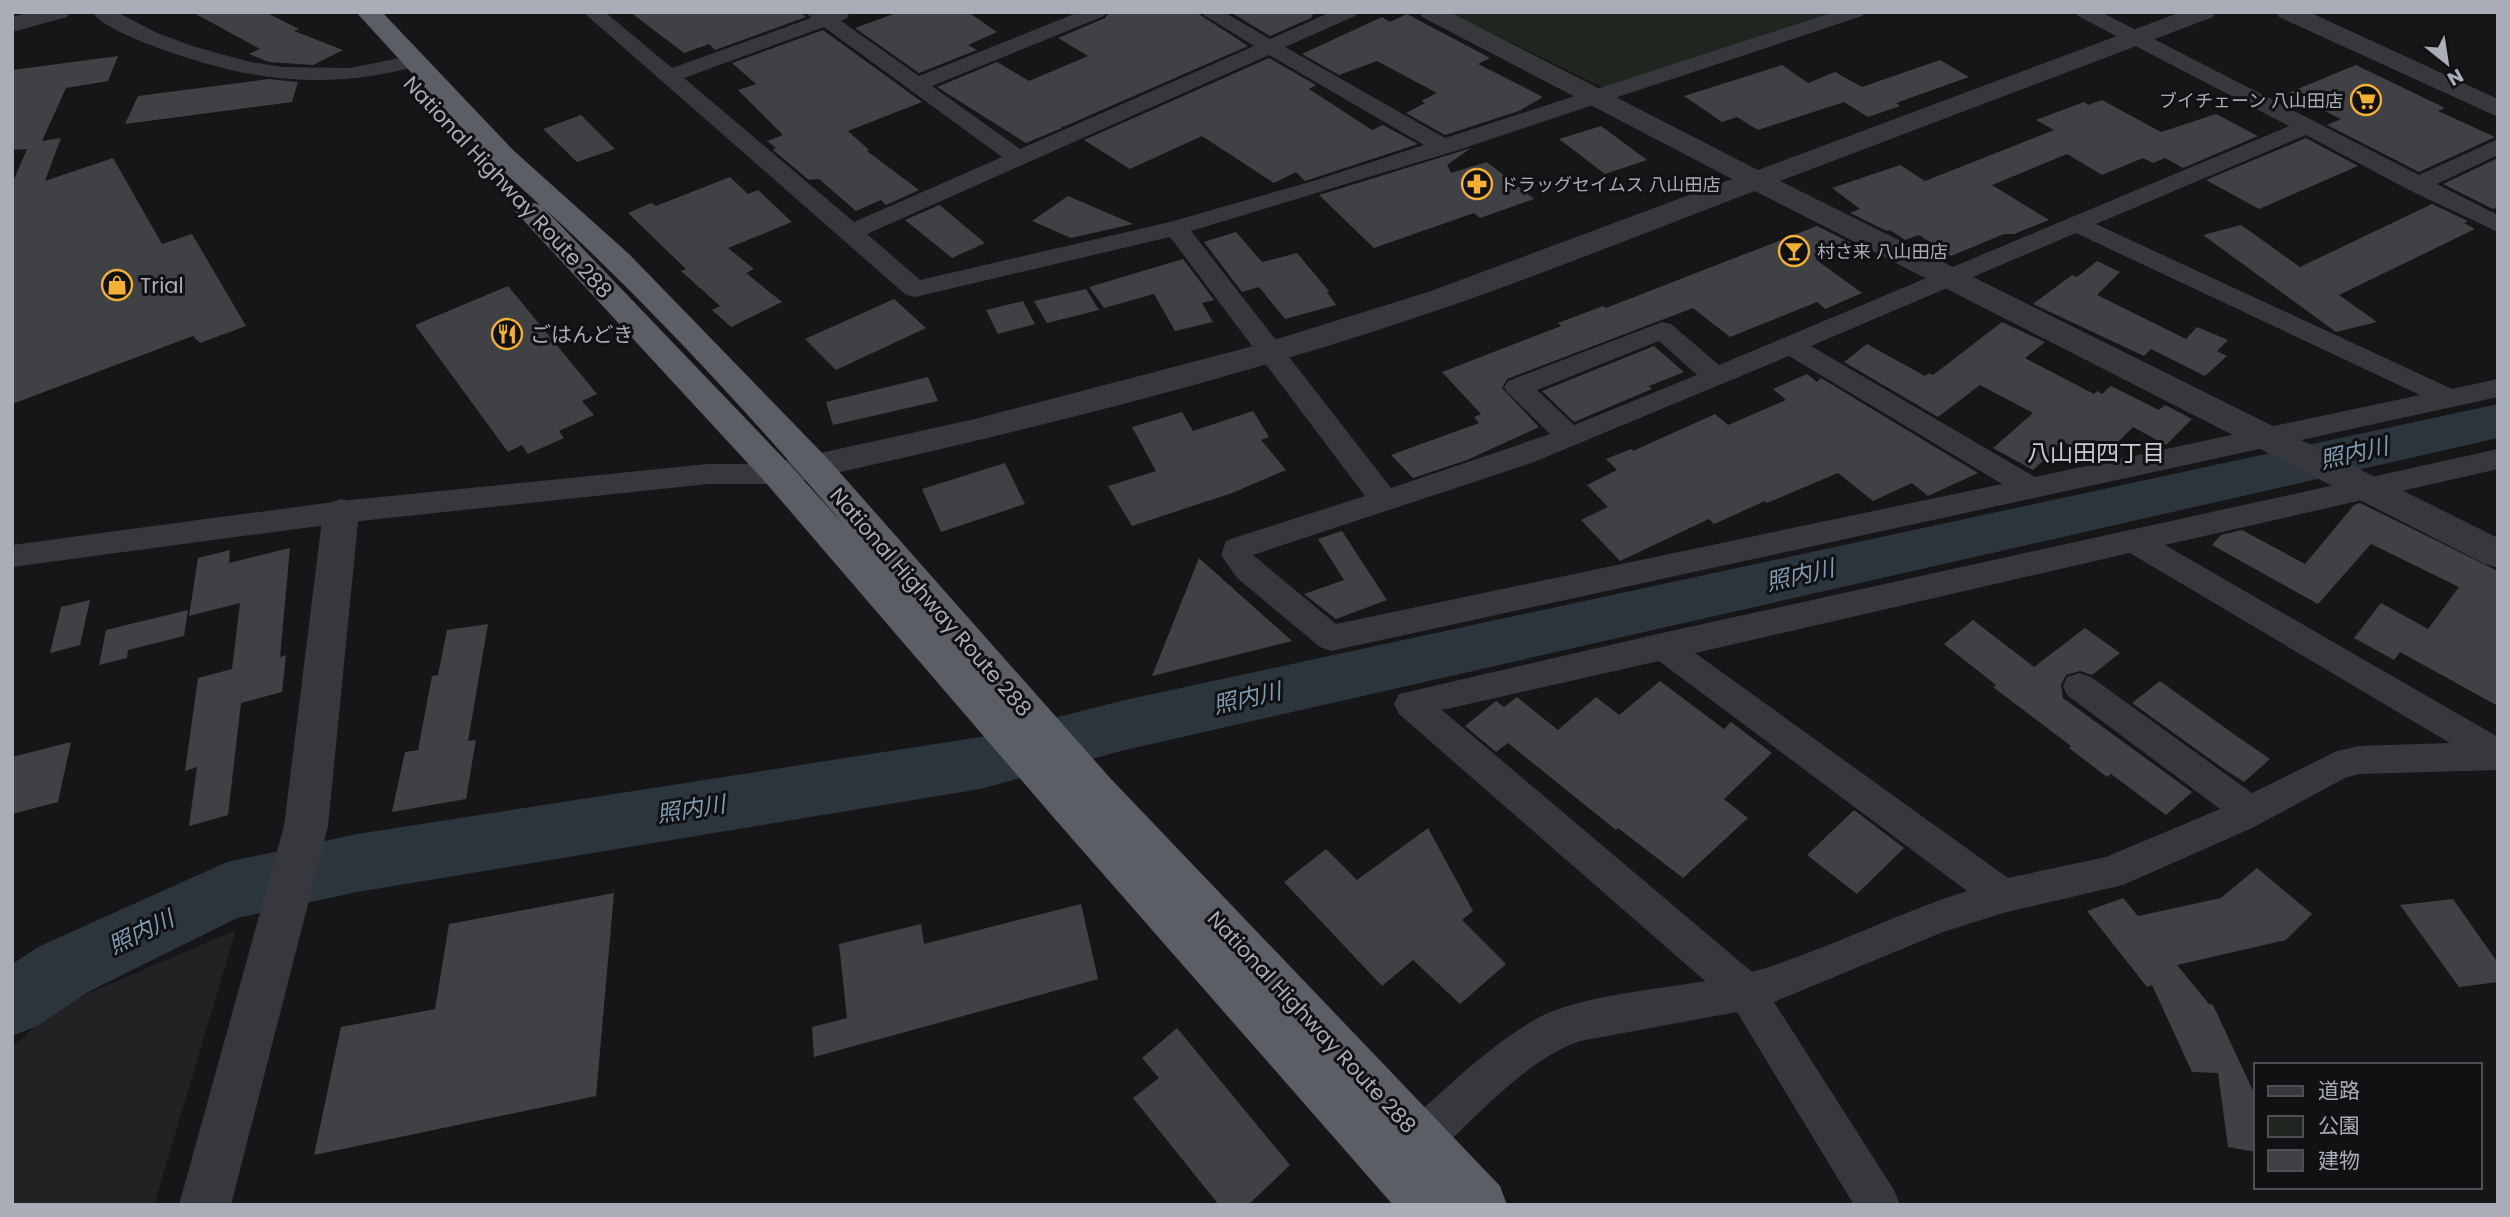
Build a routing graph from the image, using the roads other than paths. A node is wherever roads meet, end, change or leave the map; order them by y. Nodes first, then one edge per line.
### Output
1 (29, 12) edge
2 (58, 12) edge
3 (102, 12) edge
4 (345, 12) edge
5 (368, 12) edge
6 (593, 12) edge
7 (1097, 12) edge
8 (1209, 12) edge
9 (1348, 12) edge
10 (1431, 12) edge
11 (1855, 12) edge
12 (2085, 12) edge
13 (2204, 12) edge
14 (2288, 12) edge
15 (829, 15) edge
16 (12, 17) edge
17 (12, 25) edge
18 (2136, 39) junction
19 (1270, 47) junction
20 (406, 64) junction
21 (670, 76) junction
22 (916, 85) junction
23 (1598, 96) junction
24 (2498, 109) edge
25 (2305, 127) junction
26 (2498, 146) edge
27 (1444, 147) junction
28 (1018, 159) junction
29 (1756, 180) junction
30 (2417, 185) junction
31 (2076, 224) junction
32 (2498, 225) edge
33 (1176, 228) junction
34 (851, 232) junction
35 (1949, 277) junction
36 (1791, 346) junction
37 (1272, 351) junction
38 (1717, 377) junction
39 (2498, 387) edge
40 (2449, 398) junction
41 (1570, 437) junction
42 (2265, 437) junction
43 (2498, 459) edge
44 (815, 467) junction
45 (778, 474) junction
46 (2030, 487) junction
47 (2368, 487) junction
48 (1386, 502) junction
49 (341, 512) junction
50 (2134, 541) junction
51 (2498, 554) edge
52 (12, 556) edge
53 (1662, 646) junction
54 (2079, 687) dead end
55 (1021, 729) junction
56 (2498, 755) edge
57 (1083, 798) junction
58 (2250, 811) junction
59 (2003, 896) junction
60 (1746, 992) junction
61 (1420, 1139) junction
62 (1425, 1204) edge
63 (205, 1205) edge
64 (1481, 1205) edge
65 (1880, 1205) edge

1 - 16 street
2 - 17 street
3 - 20 street
4 - 20 highway, National Highway Route 288
5 - 20 highway, National Highway Route 288
6 - 21 street
7 - 22 street
8 - 19 street
9 - 19 street
10 - 23 street
11 - 23 street
12 - 18 street
13 - 18 street
14 - 24 street
15 - 21 street
15 - 22 street
18 - 25 street
18 - 29 street
19 - 27 street
19 - 28 street
20 - 44 highway, National Highway Route 288
20 - 45 highway, National Highway Route 288
21 - 34 street
22 - 28 street
23 - 27 street
23 - 29 street
25 - 30 street
25 - 31 street
26 - 30 street
27 - 33 street
28 - 34 street
29 - 35 street
29 - 37 street
30 - 32 street
31 - 35 street
31 - 40 street
33 - 34 street
33 - 37 street
35 - 36 street
35 - 42 street
36 - 38 street
36 - 46 street
37 - 44 street
37 - 48 street
38 - 41 street
38 - 41 street
39 - 40 street
40 - 42 street
41 - 48 street
42 - 46 street
42 - 47 street
43 - 47 street
44 - 45 street
44 - 55 highway, National Highway Route 288
45 - 49 street
45 - 55 highway, National Highway Route 288
46 - 48 street
47 - 50 street
47 - 51 street
49 - 52 street
49 - 63 street
50 - 53 street
50 - 56 street
53 - 59 street
53 - 60 street
54 - 58 street
55 - 57 highway, National Highway Route 288
56 - 58 street
57 - 61 highway, National Highway Route 288
57 - 62 highway, National Highway Route 288
58 - 59 street
59 - 60 street
60 - 61 street
60 - 65 street
61 - 64 highway, National Highway Route 288

